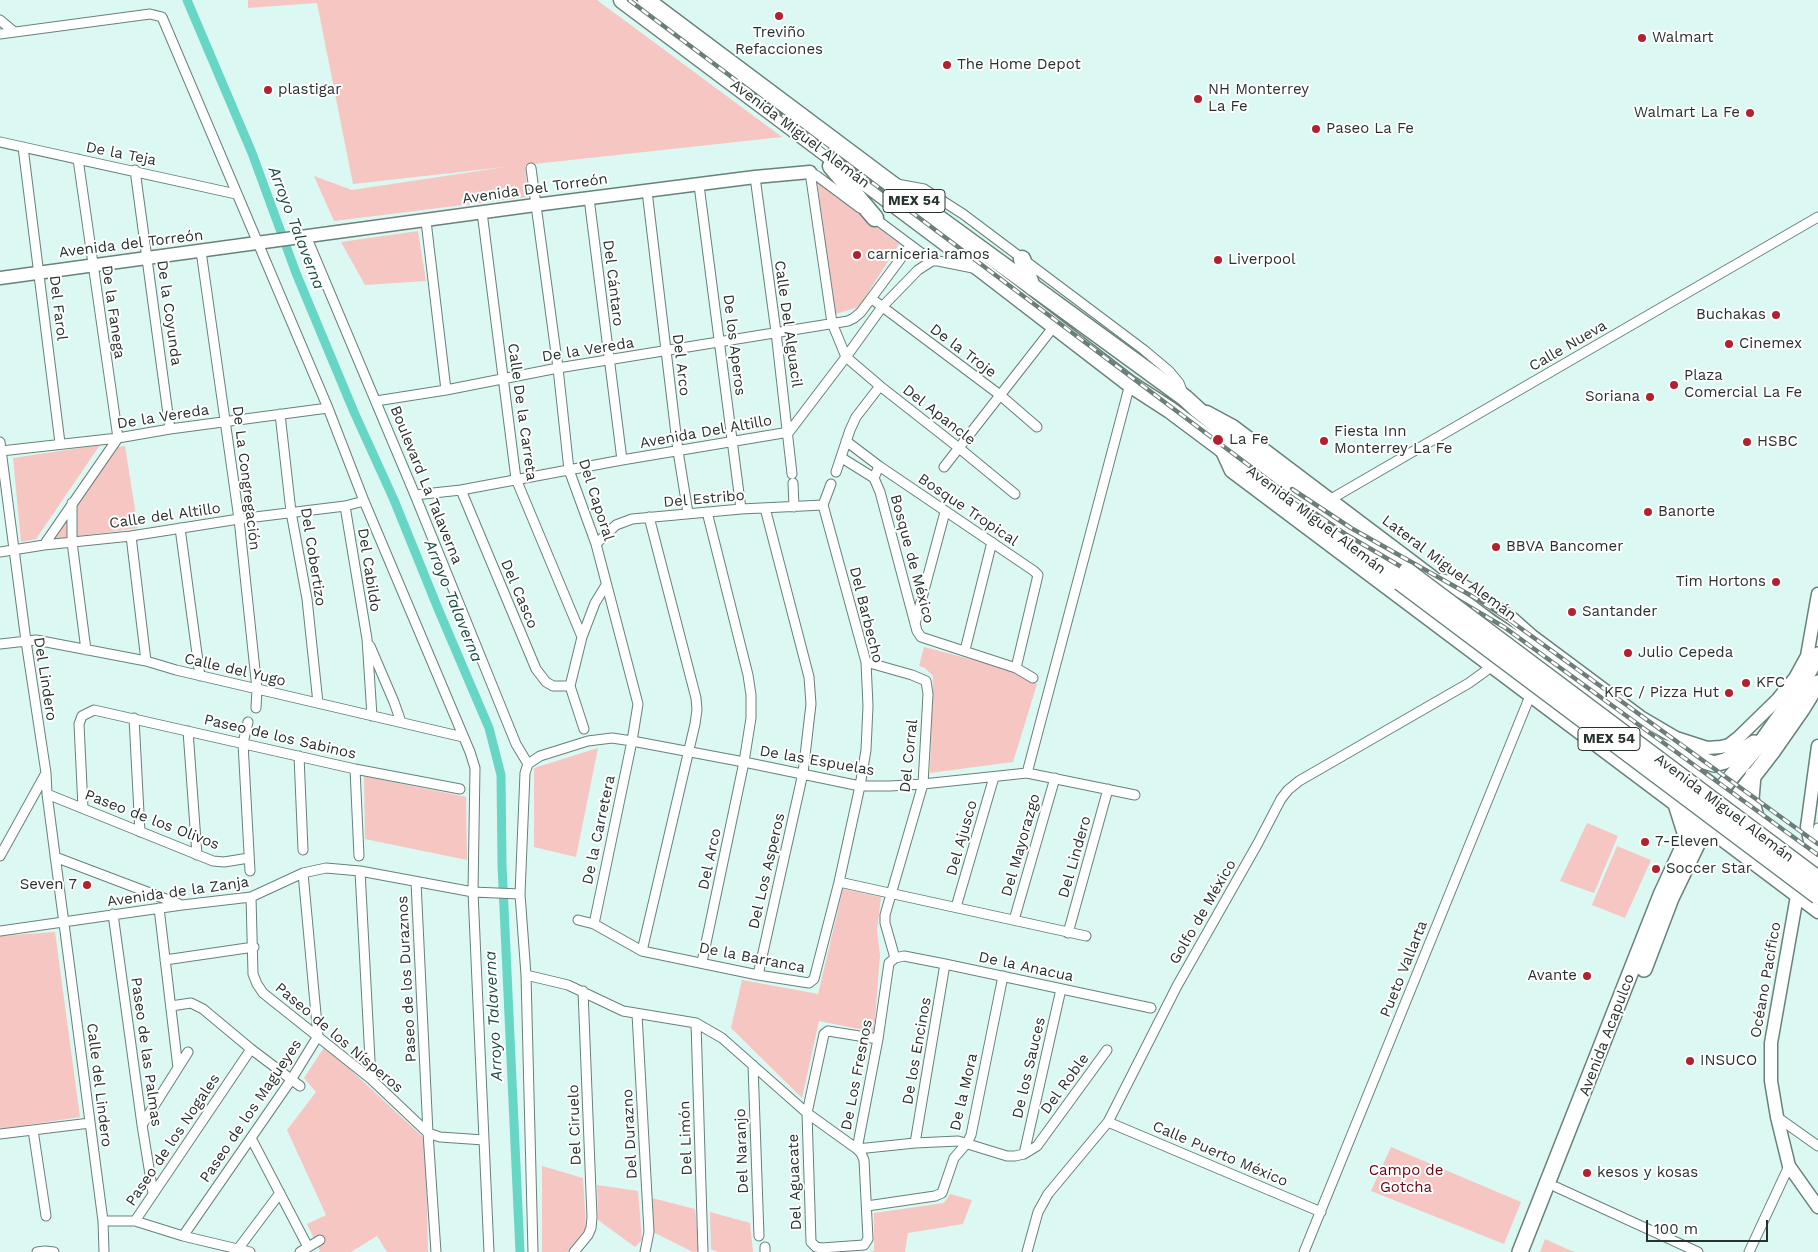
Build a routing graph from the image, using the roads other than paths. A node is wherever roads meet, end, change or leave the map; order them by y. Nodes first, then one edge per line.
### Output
1 (622, 0) edge
2 (646, 0) edge
3 (0, 20) edge
4 (13, 31) junction
5 (0, 34) edge
6 (0, 142) edge
7 (814, 145) junction
8 (23, 147) junction
9 (78, 159) junction
10 (531, 168) dead end
11 (135, 170) junction
12 (810, 172) junction
13 (755, 177) junction
14 (889, 182) junction
15 (699, 185) junction
16 (647, 191) junction
17 (236, 194) junction
18 (589, 198) junction
19 (536, 205) junction
20 (482, 212) junction
21 (1818, 216) edge
22 (875, 218) junction
23 (426, 221) junction
24 (301, 236) junction
25 (261, 242) junction
26 (910, 246) junction
27 (202, 251) junction
28 (147, 258) junction
29 (1022, 259) junction
30 (932, 261) junction
31 (92, 265) junction
32 (982, 270) junction
33 (39, 272) junction
34 (0, 278) edge
35 (1032, 287) junction
36 (872, 298) junction
37 (882, 308) junction
38 (832, 323) junction
39 (1055, 325) junction
40 (776, 332) junction
41 (721, 342) junction
42 (665, 352) junction
43 (846, 357) junction
44 (609, 361) junction
45 (558, 368) junction
46 (503, 380) junction
47 (1130, 384) junction
48 (880, 386) junction
49 (446, 390) junction
50 (1000, 395) junction
51 (1185, 398) junction
52 (376, 400) junction
53 (328, 408) junction
54 (1198, 410) junction
55 (280, 414) junction
56 (226, 422) junction
57 (1037, 427) dead end
58 (170, 429) junction
59 (789, 432) junction
60 (118, 438) junction
61 (732, 441) junction
62 (846, 441) junction
63 (60, 443) junction
64 (1, 446) edge
65 (959, 448) junction
66 (1221, 448) junction
67 (678, 451) junction
68 (842, 458) junction
69 (622, 460) junction
70 (880, 466) junction
71 (944, 467) dead end
72 (569, 470) junction
73 (836, 472) dead end
74 (874, 478) junction
75 (516, 480) junction
76 (831, 484) dead end
77 (461, 490) junction
78 (1015, 494) dead end
79 (416, 496) junction
80 (1331, 499) junction
81 (364, 501) junction
82 (72, 503) junction
83 (823, 505) junction
84 (345, 506) junction
85 (794, 506) junction
86 (765, 508) junction
87 (741, 509) junction
88 (291, 512) junction
89 (707, 512) junction
90 (945, 512) junction
91 (688, 513) junction
92 (649, 517) junction
93 (238, 519) junction
94 (180, 528) junction
95 (131, 536) junction
96 (72, 542) junction
97 (992, 542) junction
98 (596, 544) junction
99 (44, 545) junction
100 (14, 550) junction
101 (0, 552) edge
102 (1403, 577) junction
103 (606, 585) junction
104 (1818, 594) edge
105 (915, 624) junction
106 (582, 637) junction
107 (367, 639) junction
108 (26, 641) junction
109 (0, 644) edge
110 (86, 650) junction
111 (965, 650) junction
112 (1812, 655) edge
113 (146, 661) junction
114 (866, 662) junction
115 (1491, 667) junction
116 (1016, 668) junction
117 (200, 676) junction
118 (1033, 678) dead end
119 (1818, 683) edge
120 (570, 686) junction
121 (257, 689) junction
122 (1599, 693) junction
123 (1530, 696) junction
124 (318, 703) junction
125 (256, 708) dead end
126 (372, 716) junction
127 (134, 718) junction
128 (248, 722) dead end
129 (401, 722) junction
130 (584, 729) dead end
131 (188, 731) junction
132 (463, 737) junction
133 (1763, 740) junction
134 (632, 741) junction
135 (243, 743) junction
136 (1818, 746) edge
137 (1662, 747) junction
138 (689, 752) junction
139 (299, 756) junction
140 (1678, 758) junction
141 (744, 762) junction
142 (528, 764) junction
143 (355, 769) junction
144 (46, 773) junction
145 (803, 773) junction
146 (1027, 773) junction
147 (1753, 775) junction
148 (994, 777) junction
149 (1055, 778) junction
150 (923, 784) junction
151 (860, 786) junction
152 (460, 789) dead end
153 (1108, 789) junction
154 (1720, 790) junction
155 (1660, 793) junction
156 (47, 794) junction
157 (1135, 795) dead end
158 (1734, 800) junction
159 (1676, 804) junction
160 (83, 808) junction
161 (1698, 820) junction
162 (1760, 820) junction
163 (1818, 828) edge
164 (1711, 831) junction
165 (140, 832) junction
166 (1687, 839) junction
167 (1818, 841) edge
168 (303, 850) dead end
169 (1818, 851) edge
170 (1742, 854) junction
171 (197, 855) junction
172 (0, 856) edge
173 (359, 856) dead end
174 (55, 857) junction
175 (250, 858) junction
176 (1818, 863) edge
177 (250, 871) dead end
178 (360, 871) junction
179 (303, 873) junction
180 (1818, 879) edge
181 (416, 882) junction
182 (839, 882) junction
183 (472, 892) junction
184 (516, 894) junction
185 (892, 894) junction
186 (1797, 896) junction
187 (1818, 896) edge
188 (251, 897) junction
189 (182, 905) junction
190 (956, 907) junction
191 (159, 908) junction
192 (1818, 912) edge
193 (113, 914) junction
194 (578, 920) dead end
195 (1014, 920) junction
196 (64, 921) junction
197 (594, 924) junction
198 (0, 931) edge
199 (1068, 933) junction
200 (1086, 936) dead end
201 (254, 947) junction
202 (642, 951) junction
203 (895, 958) junction
204 (166, 960) junction
205 (702, 962) junction
206 (946, 964) junction
207 (526, 975) junction
208 (758, 975) junction
209 (1003, 976) junction
210 (1061, 989) junction
211 (583, 991) junction
212 (171, 1006) junction
213 (1151, 1008) dead end
214 (637, 1014) junction
215 (696, 1023) junction
216 (318, 1036) junction
217 (878, 1039) junction
218 (251, 1049) junction
219 (1107, 1050) dead end
220 (188, 1052) dead end
221 (753, 1065) junction
222 (178, 1068) junction
223 (371, 1079) junction
224 (291, 1080) junction
225 (300, 1086) dead end
226 (807, 1113) junction
227 (1777, 1117) junction
228 (1108, 1122) junction
229 (90, 1123) junction
230 (142, 1125) junction
231 (33, 1130) junction
232 (428, 1133) junction
233 (0, 1134) edge
234 (251, 1138) junction
235 (484, 1140) junction
236 (915, 1143) junction
237 (967, 1143) junction
238 (1818, 1146) edge
239 (857, 1149) junction
240 (1024, 1154) junction
241 (1789, 1166) junction
242 (1556, 1188) junction
243 (280, 1192) junction
244 (153, 1193) junction
245 (867, 1206) junction
246 (1818, 1208) edge
247 (1321, 1212) junction
248 (46, 1216) dead end
249 (104, 1221) junction
250 (134, 1221) junction
251 (183, 1236) junction
252 (759, 1236) dead end
253 (320, 1240) dead end
254 (308, 1247) junction
255 (816, 1247) joint
256 (238, 1249) junction
257 (37, 1252) edge
258 (54, 1252) edge
259 (104, 1252) edge
260 (250, 1252) edge
261 (300, 1252) edge
262 (436, 1252) edge
263 (489, 1252) edge
264 (534, 1252) edge
265 (574, 1252) edge
266 (645, 1252) edge
267 (703, 1252) edge
268 (1027, 1252) edge
269 (1304, 1252) edge
270 (1520, 1252) edge
271 (1530, 1252) edge
272 (1698, 1252) edge
273 (1749, 1252) edge

1 - 7 highway, Avenida Miguel Alemán / MEX 54
2 - 14 highway, Avenida Miguel Alemán / MEX 54
3 - 4 street
4 - 5 street
4 - 17 street
6 - 8 street, De la Teja
7 - 22 highway
7 - 32 highway, Avenida Miguel Alemán / MEX 54
8 - 9 street, De la Teja
8 - 33 street, Del Farol
9 - 11 street, De la Teja
9 - 31 street, De la Fanega
10 - 19 street, Del Caporal
11 - 17 street, De la Teja
11 - 28 street, De la Coyunda
12 - 13 street, Avenida Del Torreón
12 - 22 street
12 - 38 street
13 - 15 street, Avenida Del Torreón
13 - 40 street, Calle Del Alguacil
14 - 29 street
14 - 35 highway, Avenida Miguel Alemán / MEX 54
15 - 16 street, Avenida Del Torreón
15 - 41 street, De los Aperos
16 - 18 street, Avenida Del Torreón
16 - 42 street, Del Arco
17 - 25 street
18 - 19 street, Avenida Del Torreón
18 - 44 street, Del Cántaro
19 - 20 street, Avenida Del Torreón
19 - 45 street, Del Caporal
20 - 23 street, Avenida Del Torreón
20 - 46 street, Calle De la Carreta
21 - 80 street, Calle Nueva
22 - 26 street
23 - 24 street, Avenida Del Torreón
23 - 49 street
24 - 25 street, Avenida Del Torreón
24 - 52 street, Boulevard La Talaverna
25 - 27 street, Avenida del Torreón
25 - 53 street
26 - 30 street
26 - 36 street, De la Vereda
27 - 28 street, Avenida del Torreón
27 - 56 street, De La Congregación
28 - 31 street, Avenida del Torreón
28 - 58 street, De la Coyunda
29 - 35 highway
29 - 51 street
30 - 32 street
30 - 37 street, Avenida Del Altillo
31 - 33 street, Avenida del Torreón
31 - 60 street, De la Fanega
32 - 39 highway, Avenida Miguel Alemán / MEX 54
33 - 34 street, Avenida del Torreón
33 - 63 street, Del Farol
35 - 51 highway, Avenida Miguel Alemán / MEX 54
36 - 37 street, De la Troje
36 - 38 street, De la Vereda
37 - 43 street, Avenida Del Altillo
37 - 50 street, De la Troje
38 - 40 street, De la Vereda
38 - 43 street
39 - 47 highway, Avenida Miguel Alemán / MEX 54
39 - 50 street
40 - 41 street, De la Vereda
40 - 59 street, Calle Del Alguacil
41 - 42 street, De la Vereda
41 - 61 street, De los Aperos
42 - 44 street, De la Vereda
42 - 67 street, Del Arco
43 - 48 street, Del Apancle
43 - 59 street, Avenida Del Altillo
44 - 45 street, De la Vereda
44 - 69 street, Del Cántaro
45 - 46 street, De la Vereda
45 - 72 street, Del Caporal
46 - 49 street, De la Vereda
46 - 75 street, Calle De la Carreta
47 - 66 highway, Avenida Miguel Alemán / MEX 54
47 - 146 street
48 - 62 street
48 - 65 street, Del Apancle
49 - 52 street, De la Vereda
50 - 57 street, De la Troje
50 - 65 street
51 - 54 highway, Avenida Miguel Alemán / MEX 54
52 - 79 street, Boulevard La Talaverna
53 - 55 street, De la Vereda
53 - 81 street
54 - 80 street, Lateral Miguel Alemán
54 - 102 highway, Avenida Miguel Alemán / MEX 54
55 - 56 street, De la Vereda
55 - 88 street, Del Cobertizo
56 - 58 street, De la Vereda
56 - 93 street, De La Congregación
58 - 60 street, De la Vereda
59 - 61 street, Avenida Del Altillo
59 - 85 street, Calle Del Alguacil
60 - 63 street, De la Vereda
60 - 82 street
61 - 67 street, Avenida Del Altillo
61 - 87 street, De los Aperos
62 - 68 street
62 - 70 street, Bosque Tropical
63 - 64 street, De la Vereda
64 - 100 street, Del Lindero
65 - 71 street
65 - 78 street, Del Apancle
66 - 102 highway, Avenida Miguel Alemán / MEX 54
66 - 115 street
67 - 69 street, Avenida Del Altillo
67 - 91 street, Del Arco
68 - 73 street
68 - 74 street
69 - 72 street, Avenida Del Altillo
70 - 74 street
70 - 90 street, Bosque Tropical
72 - 75 street, Avenida Del Altillo
72 - 98 street, Del Caporal
74 - 105 street, Bosque de México
75 - 77 street, Avenida Del Altillo
75 - 106 street, Calle De la Carreta
76 - 83 street
77 - 79 street, Avenida Del Altillo
77 - 120 street, Del Casco
79 - 142 street, Boulevard La Talaverna
80 - 122 street, Lateral Miguel Alemán
81 - 84 street, Calle del Altillo
81 - 132 street
82 - 96 street
82 - 99 street
83 - 85 street, Del Estribo
83 - 114 street, Del Barbecho
84 - 88 street, Calle del Altillo
84 - 107 street, Del Cabildo
85 - 86 street, Del Estribo
86 - 87 street, Del Estribo
86 - 145 street
87 - 89 street, Del Estribo
88 - 93 street, Calle del Altillo
88 - 124 street, Del Cobertizo
89 - 91 street, Del Estribo
89 - 141 street
90 - 97 street, Bosque Tropical
90 - 105 street
91 - 92 street, Del Estribo
92 - 98 street, Del Estribo
92 - 138 street
93 - 94 street, Calle del Altillo
93 - 121 street, De La Congregación
94 - 95 street, Calle del Altillo
94 - 117 street
95 - 96 street, Calle del Altillo
95 - 113 street
96 - 99 street, Calle del Altillo
96 - 110 street
97 - 111 street
97 - 116 street, Bosque Tropical
98 - 103 street, Del Caporal
99 - 100 street, Calle del Altillo
100 - 101 street, Calle del Altillo
100 - 108 street, Del Lindero
102 - 180 highway, Avenida Miguel Alemán / MEX 54, bridge
102 - 187 highway, Avenida Miguel Alemán / MEX 54, bridge
103 - 106 street
103 - 134 street, Del Caporal
104 - 112 street
105 - 111 street, Bosque de México
106 - 120 street
107 - 126 street, Del Cabildo
107 - 129 street, Del Cabildo
108 - 109 street, Calle del Yugo
108 - 110 street, Calle del Yugo
108 - 144 street, Del Lindero
110 - 113 street, Calle del Yugo
111 - 116 street, Bosque de México
112 - 122 street
112 - 133 main road, Avenida Acapulco
113 - 117 street, Calle del Yugo
114 - 150 street, Del Corral
114 - 151 street, Del Barbecho
115 - 123 street
115 - 228 street, Golfo de México
116 - 118 street, Bosque de México
117 - 121 street, Calle del Yugo
119 - 147 main road, Avenida Acapulco
120 - 130 street
121 - 124 street, Calle del Yugo
121 - 125 street, De La Congregación
122 - 137 street, Lateral Miguel Alemán
123 - 155 street
123 - 247 street, Pueto Vallarta
124 - 126 street, Calle del Yugo
126 - 129 street, Calle del Yugo
127 - 131 street, Paseo de los Sabinos
127 - 160 street, Paseo de los Sabinos
127 - 165 street
128 - 135 street
129 - 132 street, Calle del Yugo
131 - 135 street, Paseo de los Sabinos
131 - 171 street
132 - 183 street
133 - 137 main road
133 - 154 main road, Avenida Acapulco
134 - 138 street, De las Espuelas
134 - 142 street, De las Espuelas
134 - 197 street, De la Carretera
135 - 139 street, Paseo de los Sabinos
135 - 175 street
136 - 169 street
137 - 140 street, Lateral Miguel Alemán
138 - 141 street, De las Espuelas
138 - 202 street
139 - 143 street, Paseo de los Sabinos
139 - 168 street
140 - 154 street, Lateral Miguel Alemán
140 - 155 street
141 - 145 street, De las Espuelas
141 - 205 street, Del Arco
142 - 184 street
143 - 152 street, Paseo de los Sabinos
143 - 173 street
144 - 156 street, Del Lindero
144 - 172 street
145 - 151 street, De las Espuelas
145 - 208 street, Del Los Asperos
146 - 148 street, De las Espuelas
146 - 149 street, De las Espuelas
147 - 158 main road, Avenida Acapulco
147 - 162 main road
148 - 150 street, De las Espuelas
148 - 190 street, Del Ajusco
149 - 153 street, De las Espuelas
149 - 195 street, Del Mayorazgo
150 - 151 street, De las Espuelas
150 - 185 street, Del Corral
151 - 182 street, Del Barbecho
153 - 157 street, De las Espuelas
153 - 199 street, Del Lindero
154 - 158 street, Lateral Miguel Alemán
154 - 161 main road, Avenida Acapulco
155 - 159 street
156 - 160 street, Paseo de los Olivos
156 - 174 street, Del Lindero
158 - 162 street, Lateral Miguel Alemán
158 - 164 main road, Avenida Acapulco
159 - 161 street
159 - 166 main road
160 - 165 street, Paseo de los Olivos
161 - 164 street
161 - 166 main road, Avenida Acapulco
162 - 170 street
162 - 176 street, Lateral Miguel Alemán
163 - 167 street
164 - 170 street
164 - 242 main road, Avenida Acapulco
165 - 171 street, Paseo de los Olivos
166 - 270 main road, Avenida Acapulco
170 - 186 street
171 - 175 street, Paseo de los Olivos
174 - 189 street
174 - 196 street, Del Lindero
175 - 177 street
178 - 179 street, Avenida de la Zanja
178 - 181 street, Avenida de la Zanja
178 - 223 street
179 - 188 street, Avenida de la Zanja
179 - 216 street, Paseo de los Magueyes
181 - 183 street, Avenida de la Zanja
181 - 232 street, Paseo de los Duraznos
182 - 185 street
182 - 208 street, De la Barranca
183 - 184 street, Avenida de la Zanja
183 - 235 street
184 - 207 street
185 - 190 street
185 - 203 street
186 - 192 street
186 - 227 street, Océano Pacífico
188 - 189 street, Avenida de la Zanja
188 - 201 street, Paseo de los Nísperos
189 - 191 street, Avenida de la Zanja
190 - 195 street
191 - 193 street, Avenida de la Zanja
191 - 204 street
193 - 196 street, Avenida de la Zanja
193 - 230 street, Paseo de las Palmas
194 - 197 street, De la Barranca
195 - 199 street
196 - 198 street, Avenida de la Zanja
196 - 229 street, Calle del Lindero
197 - 202 street, De la Barranca
199 - 200 street
201 - 204 street
201 - 216 street, Paseo de los Nísperos
202 - 205 street, De la Barranca
203 - 206 street, De la Anacua
203 - 217 street, De Los Fresnos
204 - 212 street
205 - 208 street, De la Barranca
206 - 209 street, De la Anacua
206 - 236 street, De los Encinos
207 - 211 street
207 - 264 street
209 - 210 street, De la Anacua
209 - 237 street, De la Mora
210 - 213 street, De la Anacua
210 - 240 street, De los Sauces
211 - 214 street
211 - 265 street, Del Ciruelo
212 - 218 street
212 - 222 street
214 - 215 street
214 - 266 street, Del Durazno
215 - 221 street
215 - 267 street, Del Limón
216 - 223 street, Paseo de los Nísperos
216 - 224 street, Paseo de los Magueyes
217 - 226 street, Del Aguacate
217 - 239 street, De Los Fresnos
218 - 224 street
218 - 244 street, Paseo de los Nogales
219 - 240 street, Del Roble
220 - 222 street
221 - 226 street
221 - 252 street, Del Naranjo
222 - 230 street
223 - 232 street, Paseo de los Nísperos
224 - 225 street
224 - 234 street, Paseo de los Magueyes
226 - 239 street
226 - 255 street, Del Aguacate
227 - 238 street
227 - 241 street, Océano Pacífico
228 - 247 street, Calle Puerto México
228 - 268 street, Golfo de México
229 - 231 street
229 - 249 street, Calle del Lindero
230 - 244 street, Paseo de las Palmas
231 - 233 street
231 - 248 street
232 - 235 street
232 - 262 street, Paseo de los Duraznos
234 - 243 street
234 - 251 street, Paseo de los Magueyes
235 - 263 street
236 - 237 street
236 - 239 street
237 - 240 street
237 - 245 street, De la Mora
239 - 245 street, De Los Fresnos
241 - 246 street, Océano Pacífico
241 - 273 street
242 - 271 main road, Avenida Acapulco
242 - 272 street
243 - 254 street
243 - 256 street
244 - 250 street, Paseo de los Nogales
245 - 255 street, De Los Fresnos
247 - 269 street, Pueto Vallarta
249 - 250 street
249 - 259 street, Calle del Lindero
250 - 251 street
251 - 256 street
253 - 254 street
254 - 261 street
256 - 260 street
257 - 258 street

